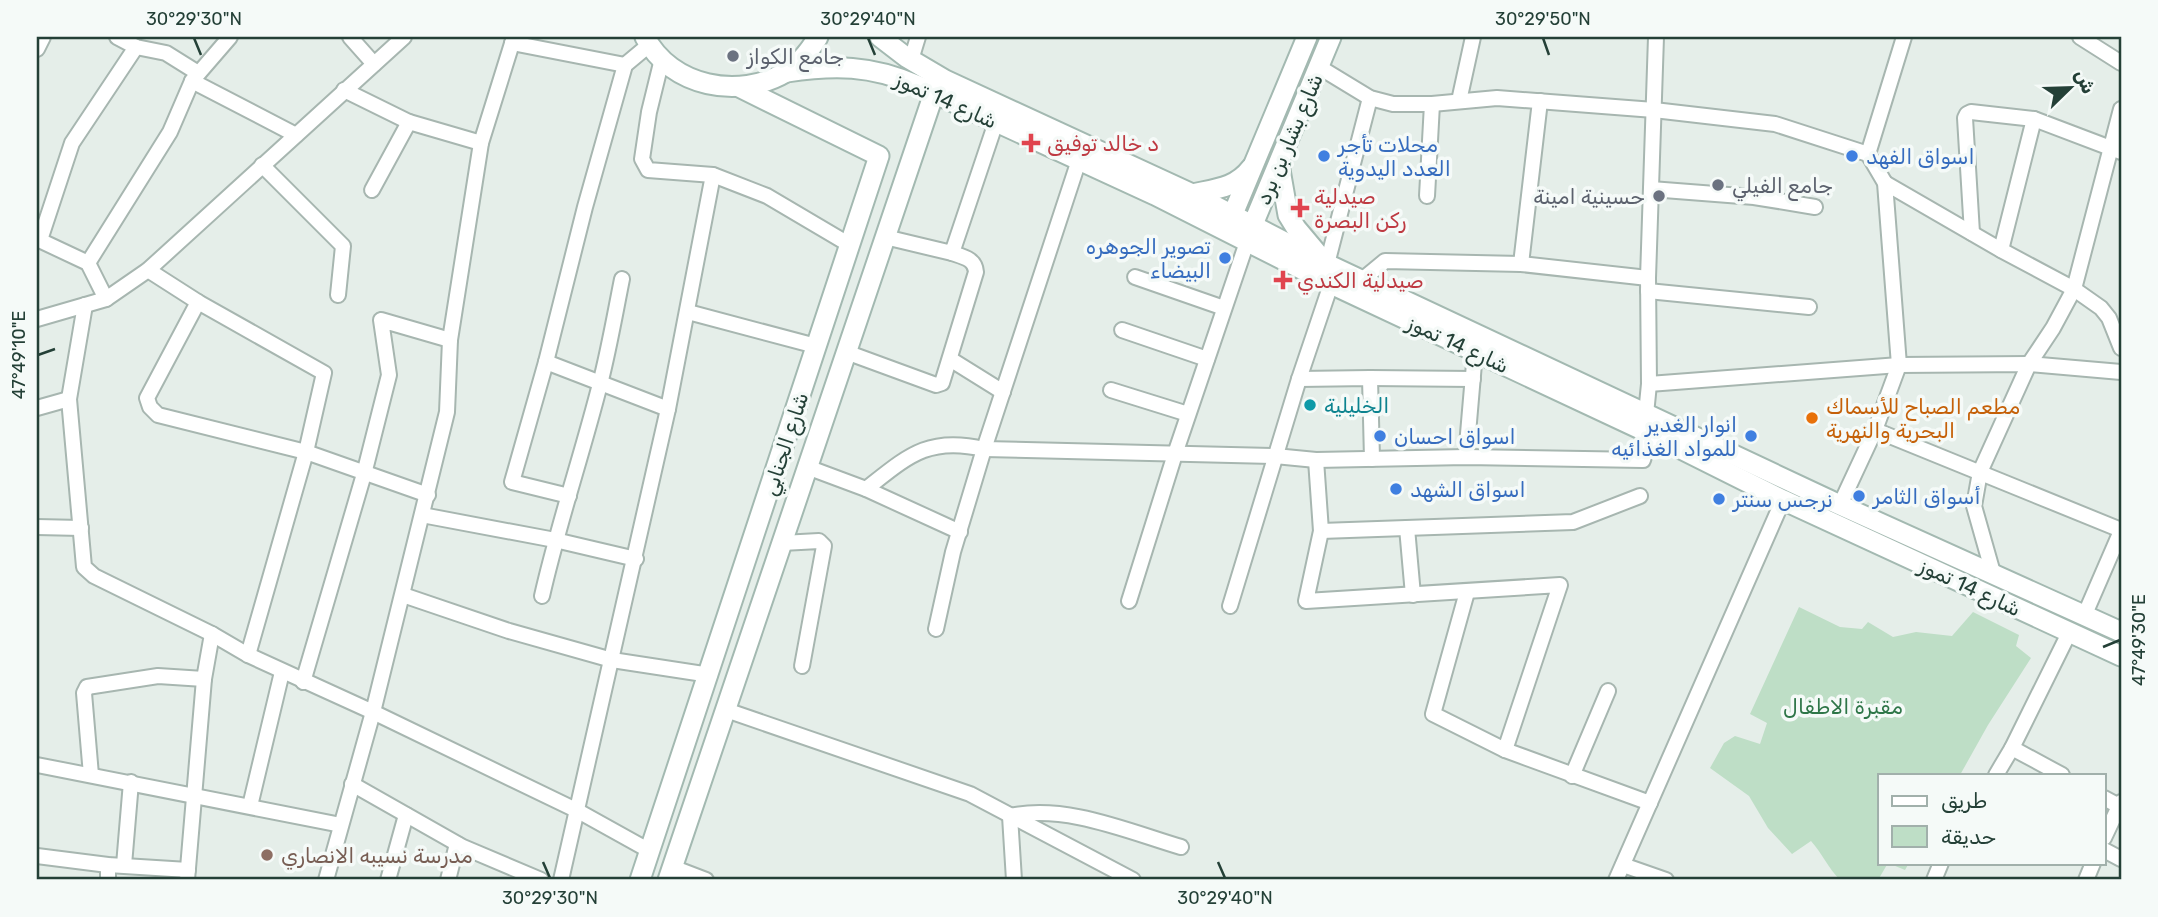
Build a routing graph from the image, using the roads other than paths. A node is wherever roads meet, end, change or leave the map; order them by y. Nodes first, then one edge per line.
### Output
1 (43, 37) edge
2 (117, 37) edge
3 (230, 37) edge
4 (350, 37) edge
5 (404, 37) edge
6 (818, 37) edge
7 (880, 37) edge
8 (918, 37) edge
9 (1307, 37) edge
10 (1331, 37) edge
11 (1473, 37) edge
12 (1656, 37) edge
13 (1904, 37) edge
14 (2080, 37) edge
15 (513, 40) edge
16 (136, 47) junction
17 (652, 47) edge
18 (37, 49) edge
19 (911, 60) junction
20 (2121, 62) edge
21 (374, 64) junction
22 (625, 65) junction
23 (1319, 66) junction
24 (786, 72) junction
25 (195, 77) junction
26 (739, 87) junction
27 (344, 90) junction
28 (934, 93) junction
29 (1370, 98) junction
30 (1459, 100) junction
31 (1540, 101) junction
32 (1432, 104) junction
33 (2121, 109) edge
34 (1654, 110) junction
35 (2034, 119) junction
36 (408, 122) junction
37 (996, 122) junction
38 (296, 135) junction
39 (481, 143) junction
40 (2115, 150) edge
41 (1868, 154) junction
42 (1079, 160) junction
43 (1255, 161) junction
44 (1279, 162) junction
45 (262, 165) junction
46 (713, 175) junction
47 (1885, 183) junction
48 (1651, 189) junction
49 (372, 190) dead end
50 (1192, 194) junction
51 (1427, 196) dead end
52 (1815, 207) dead end
53 (1230, 223) junction
54 (1250, 233) junction
55 (1972, 233) junction
56 (885, 237) junction
57 (38, 239) edge
58 (850, 245) junction
59 (2001, 250) junction
60 (952, 253) junction
61 (88, 262) junction
62 (1521, 264) junction
63 (148, 270) junction
64 (1329, 274) junction
65 (1135, 277) dead end
66 (622, 279) dead end
67 (1362, 280) junction
68 (1648, 284) junction
69 (2074, 289) junction
70 (338, 295) dead end
71 (107, 299) junction
72 (198, 302) junction
73 (85, 305) junction
74 (1810, 307) dead end
75 (1224, 308) junction
76 (688, 312) junction
77 (37, 319) edge
78 (1122, 330) dead end
79 (450, 340) junction
80 (816, 346) junction
81 (2121, 348) edge
82 (846, 352) junction
83 (1475, 352) junction
84 (950, 359) junction
85 (1207, 359) junction
86 (546, 362) junction
87 (2029, 364) junction
88 (1899, 365) junction
89 (2121, 372) edge
90 (1370, 378) junction
91 (1299, 379) junction
92 (1473, 379) junction
93 (600, 383) junction
94 (1649, 384) junction
95 (1111, 390) dead end
96 (1003, 391) junction
97 (69, 399) junction
98 (37, 408) edge
99 (668, 409) junction
100 (1188, 414) junction
101 (1646, 414) junction
102 (1875, 430) junction
103 (1651, 433) junction
104 (984, 449) junction
105 (306, 452) junction
106 (1175, 454) junction
107 (1275, 456) junction
108 (1466, 457) junction
109 (1372, 459) junction
110 (1316, 460) junction
111 (807, 467) junction
112 (1980, 472) junction
113 (364, 474) junction
114 (866, 489) junction
115 (428, 495) junction
116 (569, 496) junction
117 (1640, 496) dead end
118 (1783, 500) junction
119 (1840, 505) junction
120 (422, 515) junction
121 (37, 527) edge
122 (81, 528) junction
123 (1407, 528) junction
124 (960, 531) junction
125 (1321, 531) junction
126 (2121, 531) edge
127 (555, 540) junction
128 (782, 543) junction
129 (636, 559) junction
130 (1993, 573) junction
131 (1467, 592) junction
132 (403, 595) junction
133 (1413, 595) junction
134 (542, 596) dead end
135 (1129, 600) dead end
136 (1230, 606) dead end
137 (2085, 614) junction
138 (936, 629) dead end
139 (2121, 632) edge
140 (2069, 633) junction
141 (212, 634) junction
142 (247, 655) junction
143 (2121, 656) edge
144 (612, 660) junction
145 (802, 666) dead end
146 (282, 672) junction
147 (710, 675) junction
148 (204, 679) junction
149 (303, 682) junction
150 (1608, 691) dead end
151 (726, 710) junction
152 (373, 712) junction
153 (2012, 748) junction
154 (1505, 750) junction
155 (37, 765) edge
156 (1997, 774) edge
157 (2060, 774) edge
158 (91, 775) junction
159 (1572, 776) junction
160 (131, 782) junction
161 (352, 784) junction
162 (192, 794) junction
163 (1650, 803) junction
164 (2120, 804) edge
165 (250, 806) junction
166 (578, 811) junction
167 (406, 816) junction
168 (1010, 816) junction
169 (341, 825) junction
170 (2106, 834) edge
171 (457, 844) junction
172 (1181, 846) dead end
173 (650, 851) junction
174 (37, 856) edge
175 (108, 865) junction
176 (124, 865) junction
177 (1623, 865) junction
178 (670, 874) edge
179 (1110, 874) edge
180 (187, 875) edge
181 (512, 875) edge
182 (108, 880) edge
183 (326, 880) edge
184 (388, 880) edge
185 (448, 880) edge
186 (541, 880) edge
187 (561, 880) edge
188 (640, 880) edge
189 (706, 880) edge
190 (1014, 880) edge
191 (1133, 880) edge
192 (1616, 880) edge
193 (1666, 880) edge

1 - 18 street
2 - 16 street
3 - 25 street
4 - 21 street
5 - 21 street
6 - 24 main road
7 - 19 main road, شارع 14 تموز
8 - 19 street
9 - 43 main road, شارع بشار بن برد
10 - 23 main road, شارع بشار بن برد
11 - 30 street
12 - 34 street
13 - 41 street
14 - 20 street
15 - 22 street
15 - 39 street
16 - 25 street
16 - 57 street
17 - 22 street
17 - 26 main road
17 - 46 street
19 - 50 main road, شارع 14 تموز
21 - 27 street
22 - 86 street
23 - 29 street
23 - 44 main road, شارع بشار بن برد
24 - 26 main road
24 - 28 main road, شارع 14 تموز
25 - 38 street
25 - 61 street
26 - 58 main road, شارع الجنابي
27 - 36 street
27 - 38 street
28 - 37 main road, شارع 14 تموز
28 - 56 main road, شارع الجنابي
29 - 32 street
29 - 64 street
30 - 31 street
30 - 32 street
31 - 34 street
31 - 62 street
32 - 51 street
33 - 40 street
34 - 41 street
34 - 48 street
35 - 40 street
35 - 55 street
35 - 59 street
36 - 39 street
36 - 49 street
37 - 42 main road, شارع 14 تموز
37 - 60 street
38 - 45 street
39 - 79 street
40 - 69 street
41 - 47 street
42 - 53 main road, شارع 14 تموز
42 - 96 street
43 - 50 main road
43 - 53 main road, شارع بشار بن برد
44 - 54 main road, شارع بشار بن برد
44 - 64 main road
45 - 63 street
45 - 70 street
46 - 58 street
46 - 76 street
47 - 55 street
47 - 88 street
48 - 52 street
48 - 68 street
50 - 53 main road, شارع 14 تموز
53 - 54 main road, شارع 14 تموز
54 - 64 main road, شارع 14 تموز
54 - 75 street
55 - 59 street
56 - 60 street
56 - 82 main road, شارع الجنابي
57 - 61 street
58 - 80 main road, شارع الجنابي
59 - 69 street
60 - 84 street
61 - 71 street
62 - 67 street
62 - 68 street
63 - 71 street
63 - 72 street
64 - 67 main road, شارع 14 تموز
64 - 83 main road, شارع 14 تموز
64 - 91 street
65 - 75 street
66 - 93 street
67 - 101 main road, شارع 14 تموز
68 - 74 street
68 - 94 street
69 - 81 street
69 - 87 street
71 - 73 street
72 - 105 street
72 - 105 street
73 - 77 street
73 - 97 street
75 - 85 street
76 - 80 street
76 - 99 street
78 - 85 street
79 - 113 street
79 - 115 street
80 - 147 main road, شارع الجنابي
82 - 84 street
82 - 111 main road, شارع الجنابي
83 - 92 street
83 - 103 main road, شارع 14 تموز
84 - 96 street
85 - 100 street
86 - 93 street
86 - 116 street
87 - 88 street
87 - 89 street
87 - 112 street
88 - 94 street
88 - 102 street
90 - 91 street
90 - 92 street
90 - 109 street
91 - 107 street
92 - 108 street
93 - 99 street
93 - 116 street
94 - 101 street
95 - 100 street
96 - 104 street
97 - 98 street
97 - 122 street
99 - 129 street
100 - 106 street
101 - 119 main road, شارع 14 تموز
102 - 112 street
102 - 119 street
103 - 108 street
103 - 118 main road, شارع 14 تموز
104 - 106 street
104 - 114 street
104 - 124 street
105 - 113 street
105 - 142 street
106 - 107 street
106 - 135 street
107 - 110 street
107 - 136 street
108 - 109 street
109 - 110 street
110 - 125 street
111 - 114 street
111 - 128 main road, شارع الجنابي
112 - 126 street
112 - 130 street
113 - 115 street
113 - 149 street
114 - 124 street
115 - 120 street
116 - 127 street
117 - 123 street
118 - 140 main road, شارع 14 تموز
118 - 163 street
119 - 130 main road, شارع 14 تموز
120 - 127 street
120 - 132 street
121 - 122 street
122 - 141 street
123 - 125 street
123 - 133 street
124 - 138 street
125 - 133 street
126 - 137 street
127 - 129 street
127 - 134 street
128 - 145 street
128 - 151 main road, شارع الجنابي
129 - 144 street
130 - 137 main road, شارع 14 تموز
131 - 133 street
131 - 154 street
131 - 154 street
132 - 144 street
132 - 152 street
137 - 139 main road, شارع 14 تموز
140 - 143 main road, شارع 14 تموز
140 - 153 street
141 - 142 street
141 - 148 street
142 - 146 street
144 - 147 street
144 - 166 street
146 - 149 street
146 - 165 street
147 - 173 main road, شارع الجنابي
148 - 158 street
148 - 162 street
149 - 152 street
150 - 159 street
151 - 168 street
151 - 178 main road, شارع الجنابي
152 - 161 street
152 - 166 street
153 - 156 street
153 - 157 street
154 - 159 street
155 - 158 street
158 - 160 street
159 - 163 street
160 - 162 street
160 - 176 street
161 - 167 street
161 - 169 street
162 - 165 street
162 - 180 street
163 - 177 street
164 - 170 street
165 - 169 street
166 - 173 street
166 - 187 street
167 - 171 street
167 - 184 street
168 - 172 street
168 - 179 street
168 - 190 street
169 - 183 street
171 - 181 street
171 - 185 street
173 - 188 main road, شارع الجنابي
174 - 175 street
175 - 176 street
175 - 182 street
176 - 180 street
177 - 192 street
177 - 193 street
178 - 189 street
179 - 191 street
181 - 186 street

